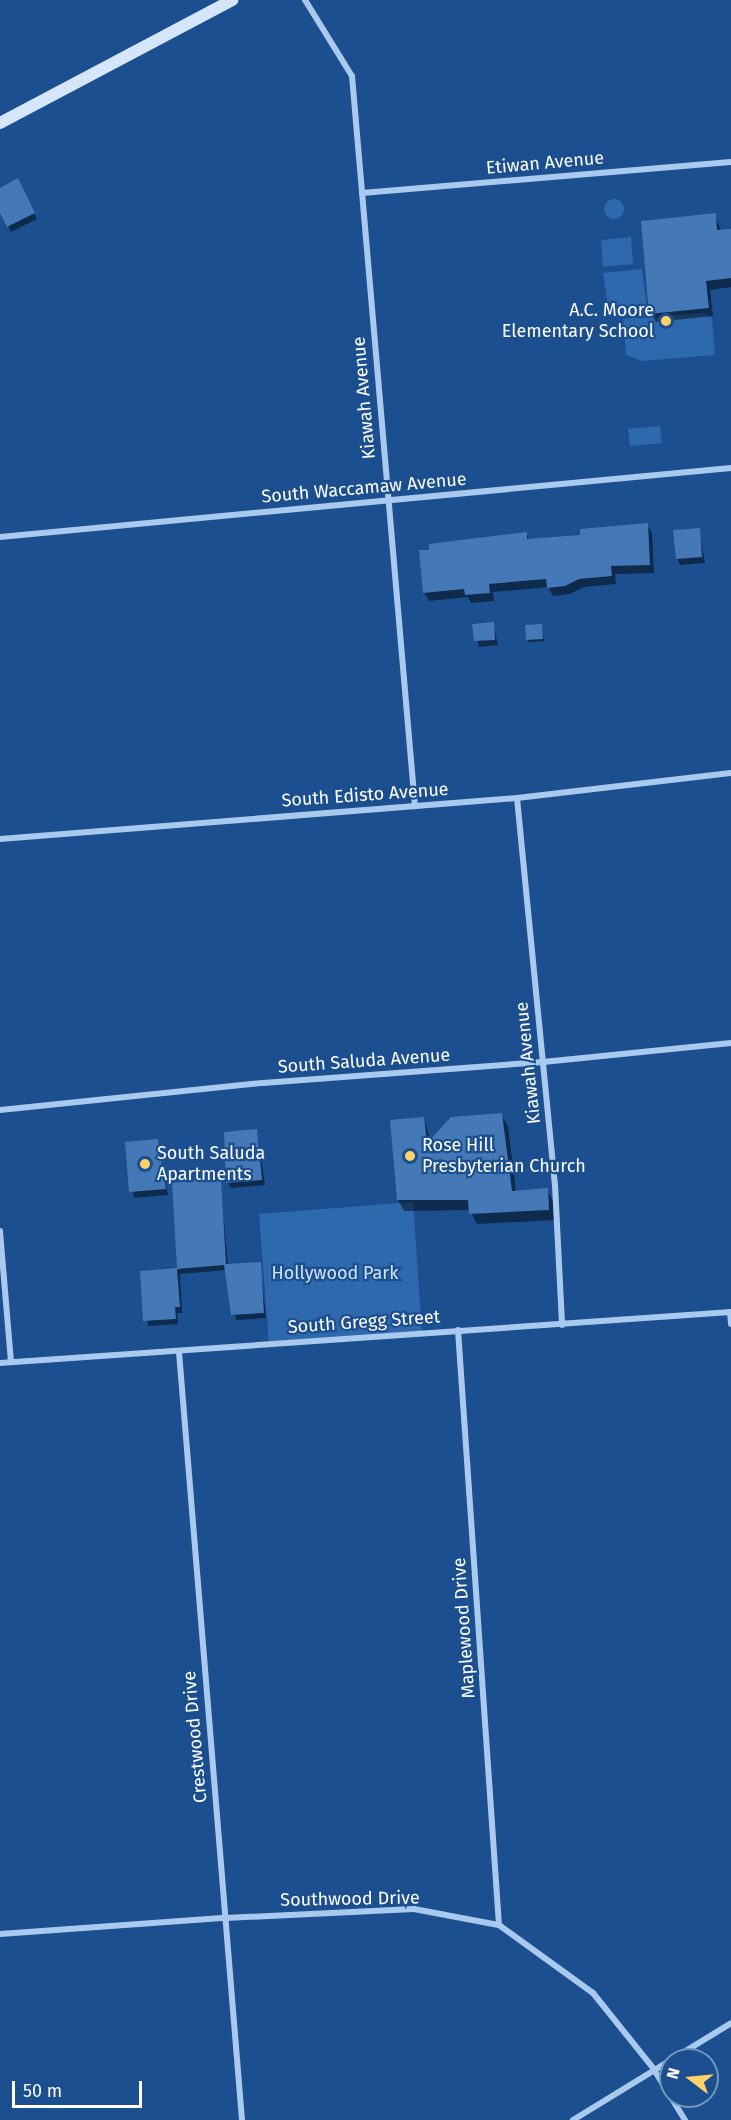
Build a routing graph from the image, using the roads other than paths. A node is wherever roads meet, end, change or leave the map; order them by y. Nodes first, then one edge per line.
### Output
1 (232, 0) edge
2 (305, 0) edge
3 (0, 123) edge
4 (731, 162) edge
5 (362, 193) junction
6 (731, 468) edge
7 (388, 501) junction
8 (0, 537) edge
9 (731, 772) edge
10 (517, 798) junction
11 (415, 806) junction
12 (0, 839) edge
13 (731, 1043) edge
14 (543, 1062) junction
15 (0, 1110) edge
16 (0, 1231) edge
17 (730, 1312) edge
18 (731, 1324) edge
19 (562, 1325) junction
20 (458, 1330) junction
21 (179, 1352) junction
22 (11, 1362) junction
23 (0, 1363) edge
24 (225, 1917) junction
25 (499, 1925) junction
26 (0, 1934) edge
27 (731, 2023) edge
28 (653, 2068) junction
29 (242, 2120) edge
30 (573, 2120) edge
31 (685, 2120) edge

1 - 3 main road
2 - 5 street, Kiawah Avenue
4 - 5 street, Etiwan Avenue
5 - 7 street, Kiawah Avenue
6 - 7 street, South Waccamaw Avenue
7 - 8 street, South Waccamaw Avenue
7 - 11 street, Kiawah Avenue
9 - 10 street, South Edisto Avenue
10 - 11 street, South Edisto Avenue
10 - 14 street, Kiawah Avenue
11 - 12 street, South Edisto Avenue
13 - 14 street, South Saluda Avenue
14 - 15 street, South Saluda Avenue
14 - 19 street, Kiawah Avenue
16 - 22 street
17 - 18 street
17 - 19 street, South Gregg Street
19 - 20 street, South Gregg Street
20 - 21 street, South Gregg Street
20 - 25 street, Maplewood Drive
21 - 22 street, South Gregg Street
21 - 24 street, Crestwood Drive
22 - 23 street, South Gregg Street
24 - 25 street, Southwood Drive
24 - 26 street, Southwood Drive
24 - 29 street, Crestwood Drive
25 - 28 street, Southwood Drive
27 - 28 street
28 - 30 street
28 - 31 street, Southwood Drive

